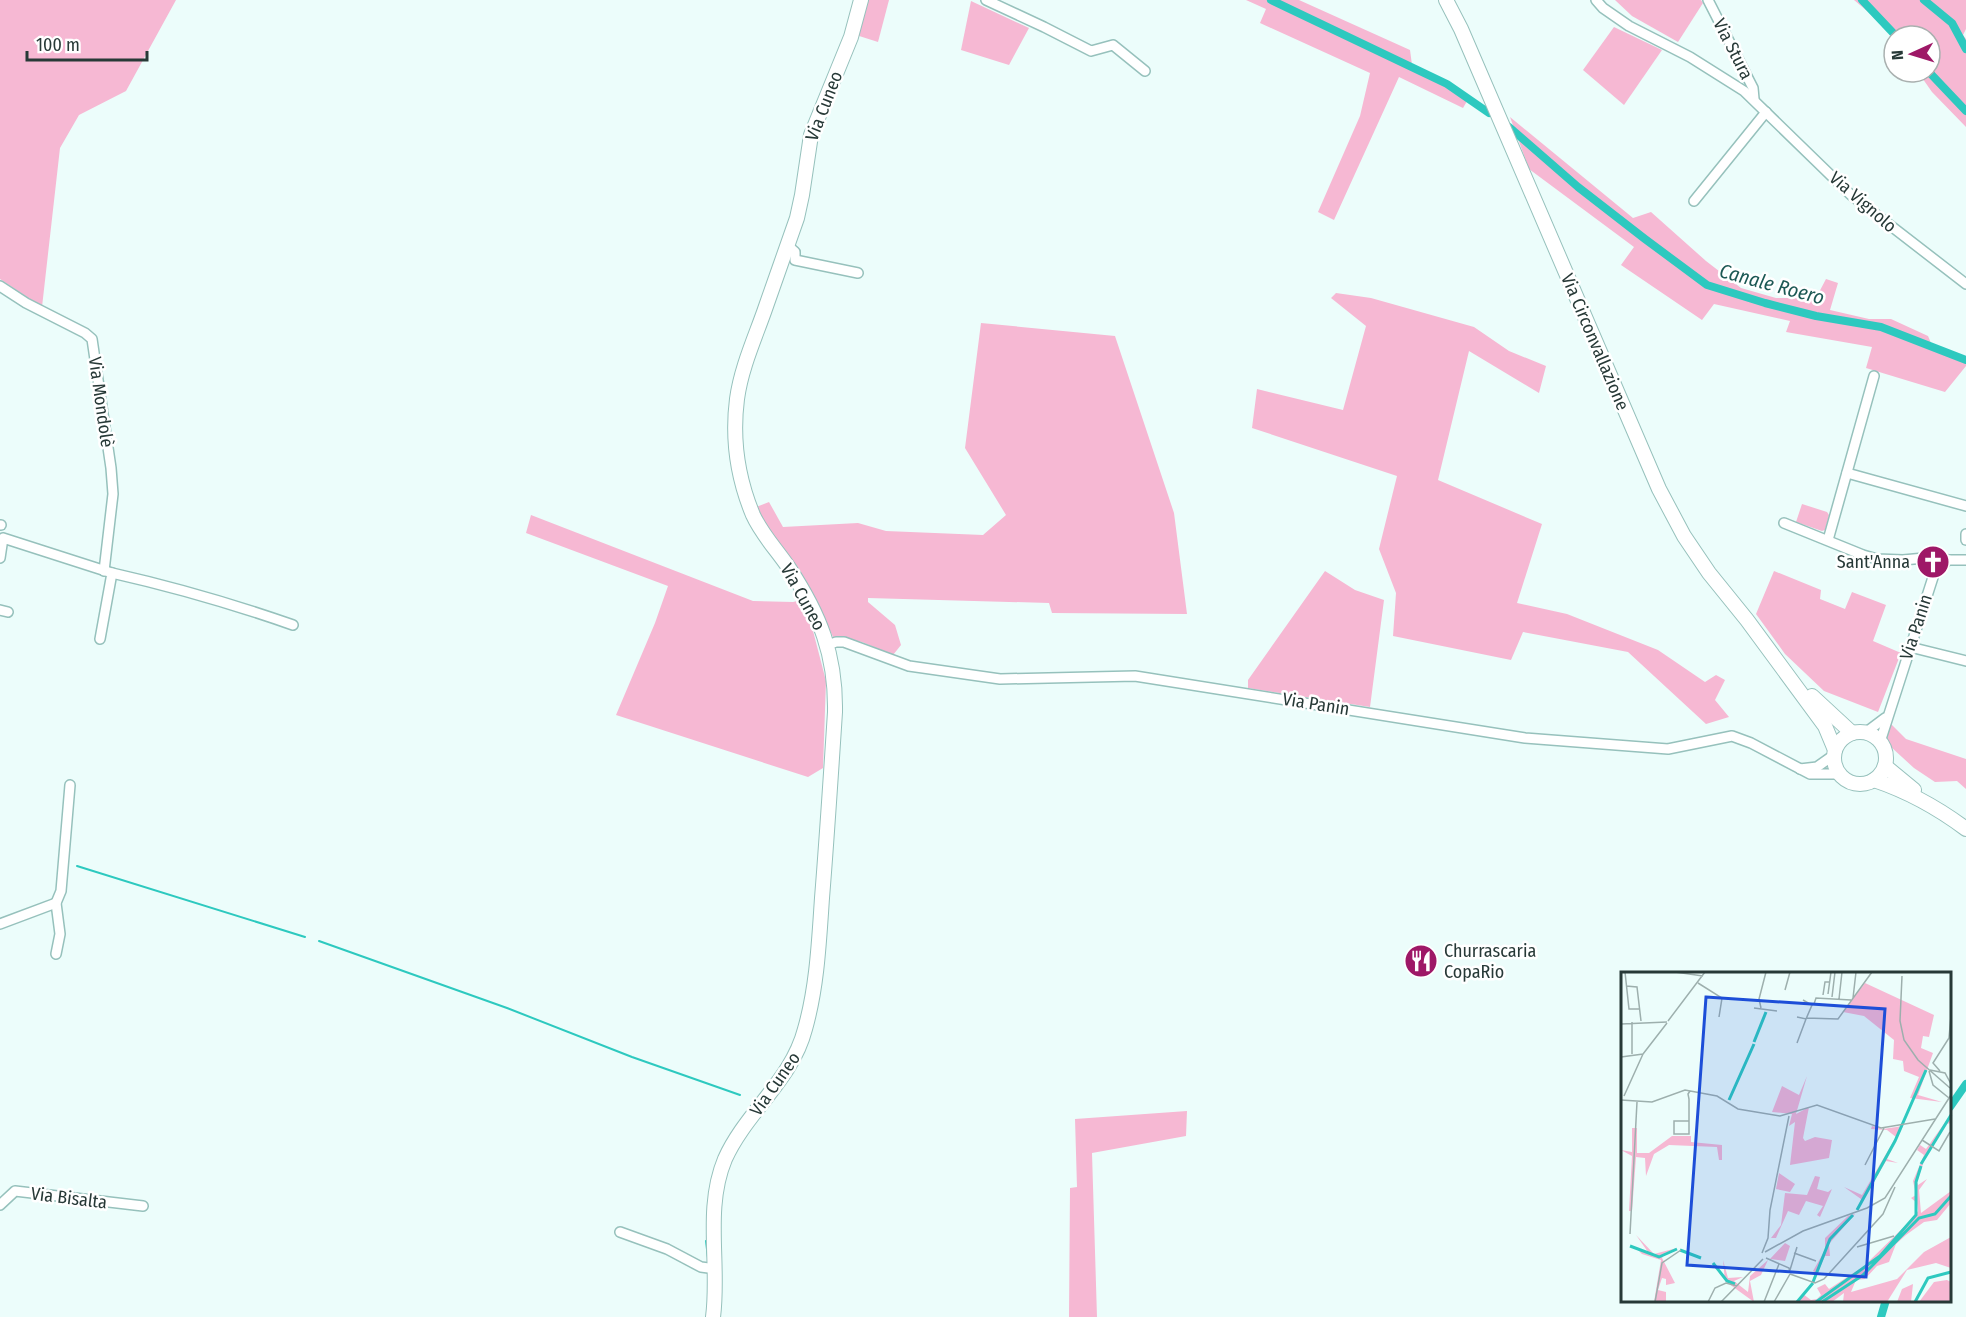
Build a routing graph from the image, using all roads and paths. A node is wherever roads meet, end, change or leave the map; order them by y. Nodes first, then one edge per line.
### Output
1 (861, 0) edge
2 (986, 0) edge
3 (1446, 0) edge
4 (1596, 0) edge
5 (1708, 0) edge
6 (1145, 71) dead end
7 (1754, 99) junction
8 (1766, 111) junction
9 (1694, 201) dead end
10 (787, 245) junction
11 (795, 260) junction
12 (780, 265) junction
13 (858, 273) dead end
14 (1966, 284) edge
15 (0, 286) edge
16 (1874, 376) dead end
17 (1847, 473) junction
18 (1966, 506) edge
19 (1784, 524) dead end
20 (1966, 534) edge
21 (1828, 540) junction
22 (1966, 540) edge
23 (0, 558) edge
24 (1949, 560) junction
25 (1966, 560) edge
26 (108, 572) junction
27 (293, 625) dead end
28 (100, 639) dead end
29 (828, 645) junction
30 (1910, 647) junction
31 (1966, 661) edge
32 (1779, 664) junction
33 (1887, 716) junction
34 (1858, 733) junction
35 (1880, 742) junction
36 (1834, 752) junction
37 (1885, 766) junction
38 (1800, 768) junction
39 (1839, 774) junction
40 (1874, 780) junction
41 (70, 785) dead end
42 (1936, 809) junction
43 (1966, 829) edge
44 (56, 903) junction
45 (0, 924) edge
46 (56, 954) dead end
47 (0, 1204) edge
48 (143, 1206) dead end
49 (621, 1232) dead end
50 (716, 1269) junction
51 (713, 1317) edge

1 - 10 street, Via Cuneo
2 - 6 street
3 - 32 street, Via Circonvallazione
4 - 7 street, Via Vignolo
5 - 7 street, Via Stura
7 - 8 street, Via Vignolo
8 - 9 street
8 - 14 street, Via Vignolo
10 - 11 street
10 - 12 street, Via Cuneo
11 - 12 street
11 - 13 street
12 - 29 street, Via Cuneo
15 - 26 street, Via Mondolè
16 - 17 street
17 - 18 street
17 - 21 street
19 - 21 street
20 - 22 street
21 - 24 street
23 - 26 street
24 - 25 street
24 - 30 street, Via Panin
26 - 27 street
26 - 28 street, Via Mondolè
29 - 38 street, Via Panin
29 - 50 street, Via Cuneo
30 - 31 street
30 - 33 street, Via Panin
32 - 34 street, Via Circonvallazione
32 - 36 street, Via Circonvallazione
33 - 34 street
33 - 35 street, Via Panin
34 - 35 street
34 - 36 street
35 - 37 street
36 - 38 street
36 - 39 street
37 - 40 street
37 - 42 street
38 - 39 street, Via Panin
39 - 40 street
40 - 42 street
41 - 44 street
42 - 43 street
44 - 45 street
44 - 46 street
47 - 48 street, Via Bisalta
49 - 50 street
50 - 51 street, Via Cuneo

